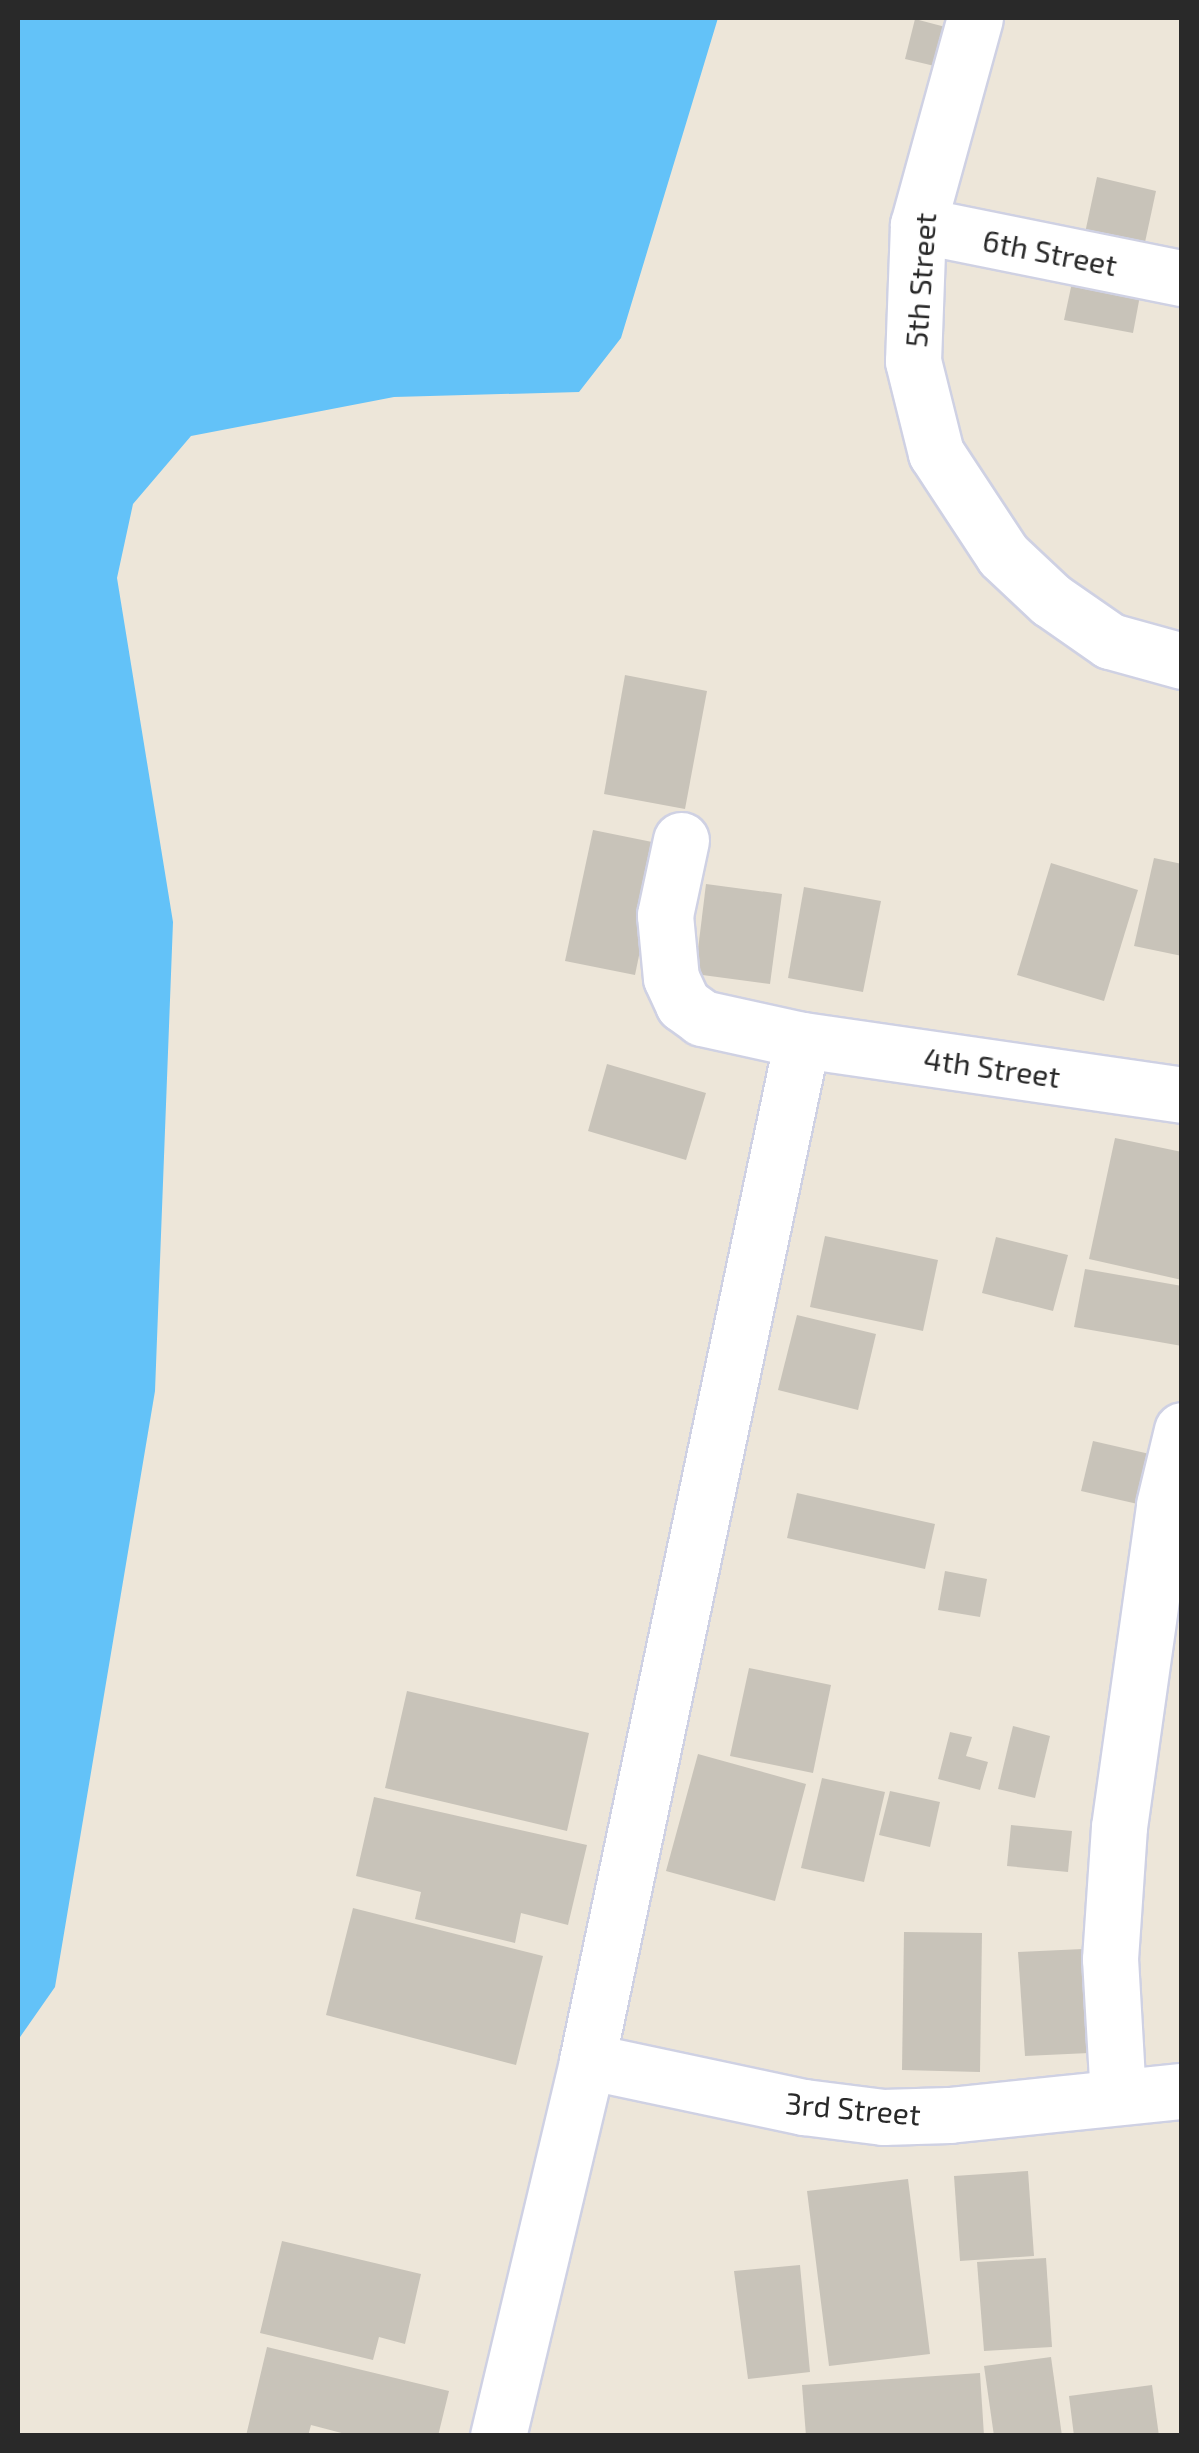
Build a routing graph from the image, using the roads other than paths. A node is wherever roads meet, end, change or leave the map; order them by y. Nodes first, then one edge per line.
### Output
1 (975, 18) edge
2 (918, 226) junction
3 (1182, 278) edge
4 (1182, 661) edge
5 (681, 840) dead end
6 (802, 1040) junction
7 (1182, 1095) edge
8 (1182, 1430) edge
9 (587, 2061) junction
10 (1182, 2091) edge
11 (1118, 2098) junction
12 (498, 2436) edge

1 - 2 street, 5th Street
2 - 3 street, 6th Street
2 - 4 street, 5th Street
5 - 6 street, 4th Street
6 - 7 street, 4th Street
6 - 9 street
8 - 11 street
9 - 11 street, 3rd Street
9 - 12 street
10 - 11 street, 3rd Street

